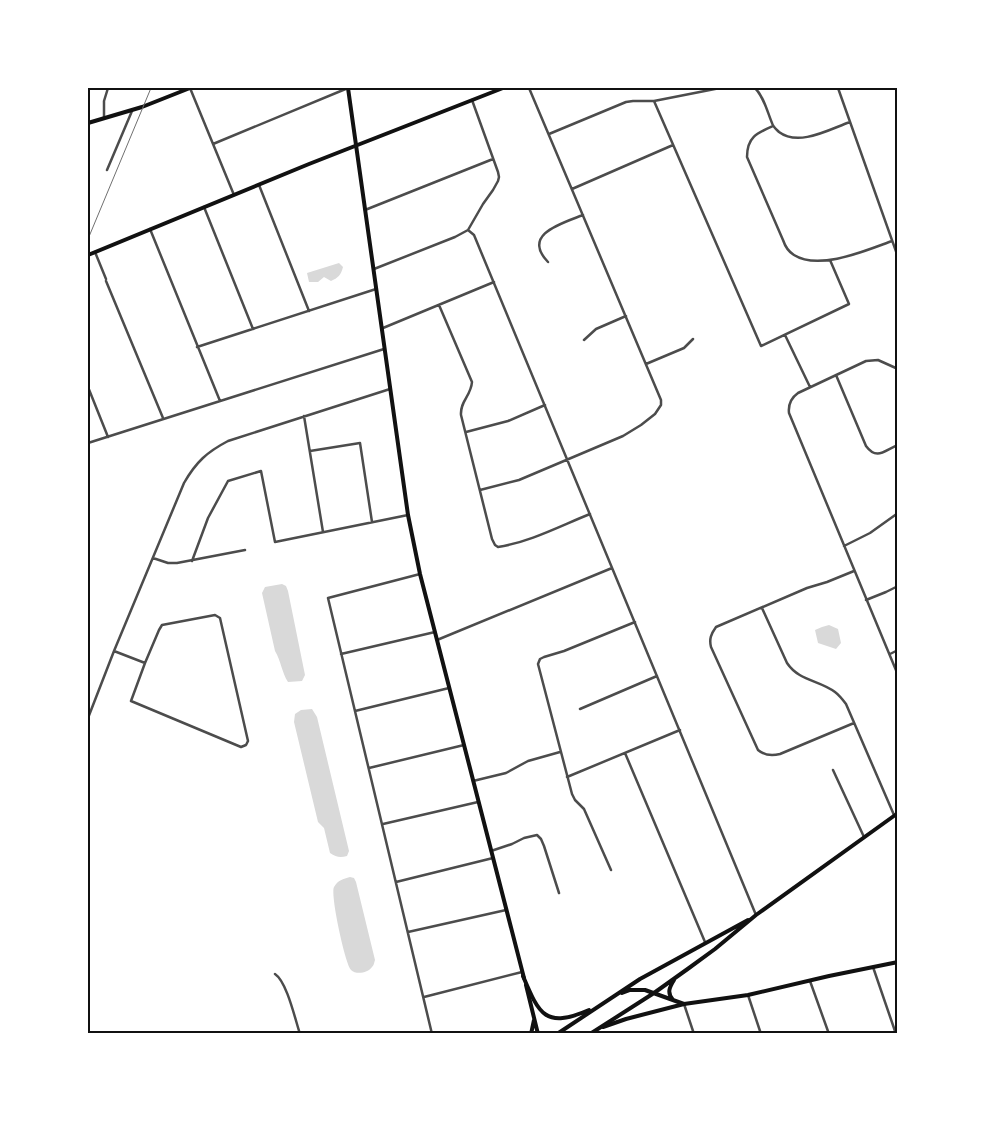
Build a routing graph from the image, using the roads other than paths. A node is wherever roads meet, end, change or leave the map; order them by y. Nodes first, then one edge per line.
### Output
1 (108, 88) edge
2 (190, 88) edge
3 (348, 88) edge
4 (503, 88) edge
5 (529, 88) edge
6 (709, 88) edge
7 (720, 88) edge
8 (755, 88) edge
9 (838, 88) edge
10 (472, 99) junction
11 (654, 101) junction
12 (132, 111) junction
13 (104, 118) junction
14 (850, 122) junction
15 (88, 123) edge
16 (773, 126) junction
17 (549, 134) junction
18 (213, 144) junction
19 (355, 146) junction
20 (674, 146) junction
21 (493, 159) junction
22 (106, 170) dead end
23 (259, 185) junction
24 (572, 188) junction
25 (234, 195) junction
26 (204, 207) junction
27 (365, 210) junction
28 (583, 215) junction
29 (150, 230) junction
30 (468, 230) junction
31 (892, 241) junction
32 (95, 252) junction
33 (88, 255) edge
34 (898, 257) edge
35 (830, 260) junction
36 (548, 262) dead end
37 (373, 270) junction
38 (494, 282) junction
39 (376, 289) junction
40 (440, 304) junction
41 (309, 311) junction
42 (626, 316) junction
43 (253, 329) junction
44 (381, 329) junction
45 (785, 334) junction
46 (584, 340) dead end
47 (693, 340) dead end
48 (197, 347) junction
49 (384, 348) junction
50 (646, 364) junction
51 (898, 369) edge
52 (836, 375) junction
53 (88, 387) edge
54 (810, 387) junction
55 (390, 389) junction
56 (220, 401) junction
57 (545, 405) junction
58 (304, 416) junction
59 (163, 419) junction
60 (466, 432) junction
61 (108, 437) junction
62 (88, 443) edge
63 (898, 445) edge
64 (310, 451) junction
65 (567, 460) junction
66 (480, 490) junction
67 (898, 513) edge
68 (590, 514) junction
69 (408, 515) junction
70 (372, 522) junction
71 (322, 532) junction
72 (844, 546) junction
73 (246, 550) dead end
74 (153, 558) junction
75 (192, 561) junction
76 (612, 568) junction
77 (854, 571) junction
78 (420, 574) junction
79 (898, 586) edge
80 (866, 600) junction
81 (762, 608) junction
82 (635, 622) junction
83 (435, 632) junction
84 (437, 640) junction
85 (898, 650) edge
86 (114, 651) junction
87 (342, 654) junction
88 (889, 654) junction
89 (145, 663) junction
90 (898, 675) edge
91 (657, 676) junction
92 (449, 688) junction
93 (580, 709) dead end
94 (355, 710) junction
95 (88, 718) edge
96 (854, 723) junction
97 (680, 730) junction
98 (464, 745) junction
99 (560, 752) junction
100 (626, 753) junction
101 (369, 768) junction
102 (833, 770) dead end
103 (567, 777) junction
104 (473, 781) junction
105 (478, 802) junction
106 (896, 814) edge
107 (382, 824) junction
108 (864, 838) junction
109 (491, 850) junction
110 (493, 858) junction
111 (611, 870) dead end
112 (396, 882) junction
113 (559, 893) dead end
114 (506, 910) junction
115 (756, 915) junction
116 (408, 932) junction
117 (705, 942) junction
118 (898, 962) edge
119 (873, 967) junction
120 (275, 974) dead end
121 (523, 974) junction
122 (675, 978) junction
123 (810, 980) junction
124 (654, 993) junction
125 (617, 994) junction
126 (748, 995) junction
127 (424, 998) junction
128 (673, 1000) junction
129 (684, 1004) junction
130 (600, 1005) junction
131 (534, 1018) junction
132 (601, 1027) junction
133 (531, 1033) edge
134 (300, 1034) edge
135 (432, 1034) edge
136 (538, 1034) edge
137 (557, 1034) edge
138 (590, 1034) edge
139 (694, 1034) edge
140 (761, 1034) edge
141 (829, 1034) edge
142 (896, 1034) edge

1 - 13 street
2 - 12 main road
2 - 18 street
3 - 18 street
3 - 19 main road
4 - 10 main road
5 - 17 street
6 - 7 street
6 - 11 street
8 - 16 street
9 - 14 street
10 - 19 main road
10 - 21 street
11 - 17 street
11 - 20 street
12 - 13 main road
12 - 22 street
13 - 15 main road
14 - 16 street
14 - 31 street
16 - 35 street
17 - 24 street
18 - 25 street
19 - 23 main road
19 - 27 main road
20 - 24 street
20 - 45 street
21 - 27 street
21 - 30 street
23 - 25 main road
23 - 41 street
24 - 28 street
25 - 26 main road
26 - 29 main road
26 - 43 street
27 - 37 main road
28 - 36 street
28 - 42 street
29 - 32 main road
29 - 48 street
30 - 37 street
30 - 38 street
31 - 34 street
31 - 35 street
32 - 33 main road
32 - 59 street
35 - 45 street
37 - 39 main road
38 - 40 street
38 - 57 street
39 - 41 street
39 - 44 main road
40 - 44 street
40 - 60 street
41 - 43 street
42 - 46 street
42 - 50 street
43 - 48 street
44 - 49 main road
45 - 54 street
47 - 50 street
48 - 56 street
49 - 55 main road
49 - 56 street
50 - 65 street
51 - 52 street
52 - 54 street
52 - 63 street
53 - 61 street
54 - 72 street
55 - 58 street
55 - 69 main road
56 - 59 street
57 - 60 street
57 - 65 street
58 - 64 street
58 - 74 street
59 - 61 street
60 - 66 street
61 - 62 street
64 - 70 street
64 - 71 street
65 - 66 street
65 - 68 street
66 - 68 street
67 - 72 street
68 - 76 street
69 - 70 street
69 - 78 main road
70 - 71 street
71 - 75 street
72 - 77 street
73 - 75 street
74 - 75 street
74 - 86 street
76 - 82 street
76 - 84 street
77 - 80 street
77 - 81 street
78 - 83 main road
78 - 87 street
79 - 80 street
80 - 88 street
81 - 96 street
81 - 96 street
82 - 91 street
82 - 99 street
83 - 84 main road
83 - 87 street
84 - 92 main road
85 - 88 street
86 - 89 street
86 - 95 street
87 - 94 street
88 - 90 street
89 - 89 street
91 - 93 street
91 - 97 street
92 - 94 street
92 - 98 main road
94 - 101 street
96 - 106 street
97 - 100 street
97 - 115 street
98 - 101 street
98 - 104 main road
99 - 103 street
99 - 104 street
100 - 103 street
100 - 117 street
101 - 107 street
102 - 108 street
103 - 111 street
104 - 105 main road
105 - 107 street
105 - 109 main road
106 - 108 main road
107 - 112 street
108 - 115 main road
109 - 110 main road
109 - 113 street
110 - 112 street
110 - 114 main road
112 - 116 street
114 - 116 street
114 - 121 main road
115 - 117 main road
115 - 122 main road
116 - 127 street
117 - 125 main road
118 - 119 main road
119 - 123 main road
119 - 142 street
120 - 134 street
121 - 127 street
121 - 130 main road
121 - 131 main road
122 - 124 main road
122 - 128 main road
123 - 126 main road
123 - 141 street
124 - 125 main road
124 - 128 main road
124 - 132 main road
125 - 130 main road
126 - 129 main road
126 - 140 street
127 - 135 street
128 - 129 main road
129 - 132 main road
129 - 139 street
130 - 137 main road
131 - 133 main road
131 - 136 main road
132 - 138 main road

